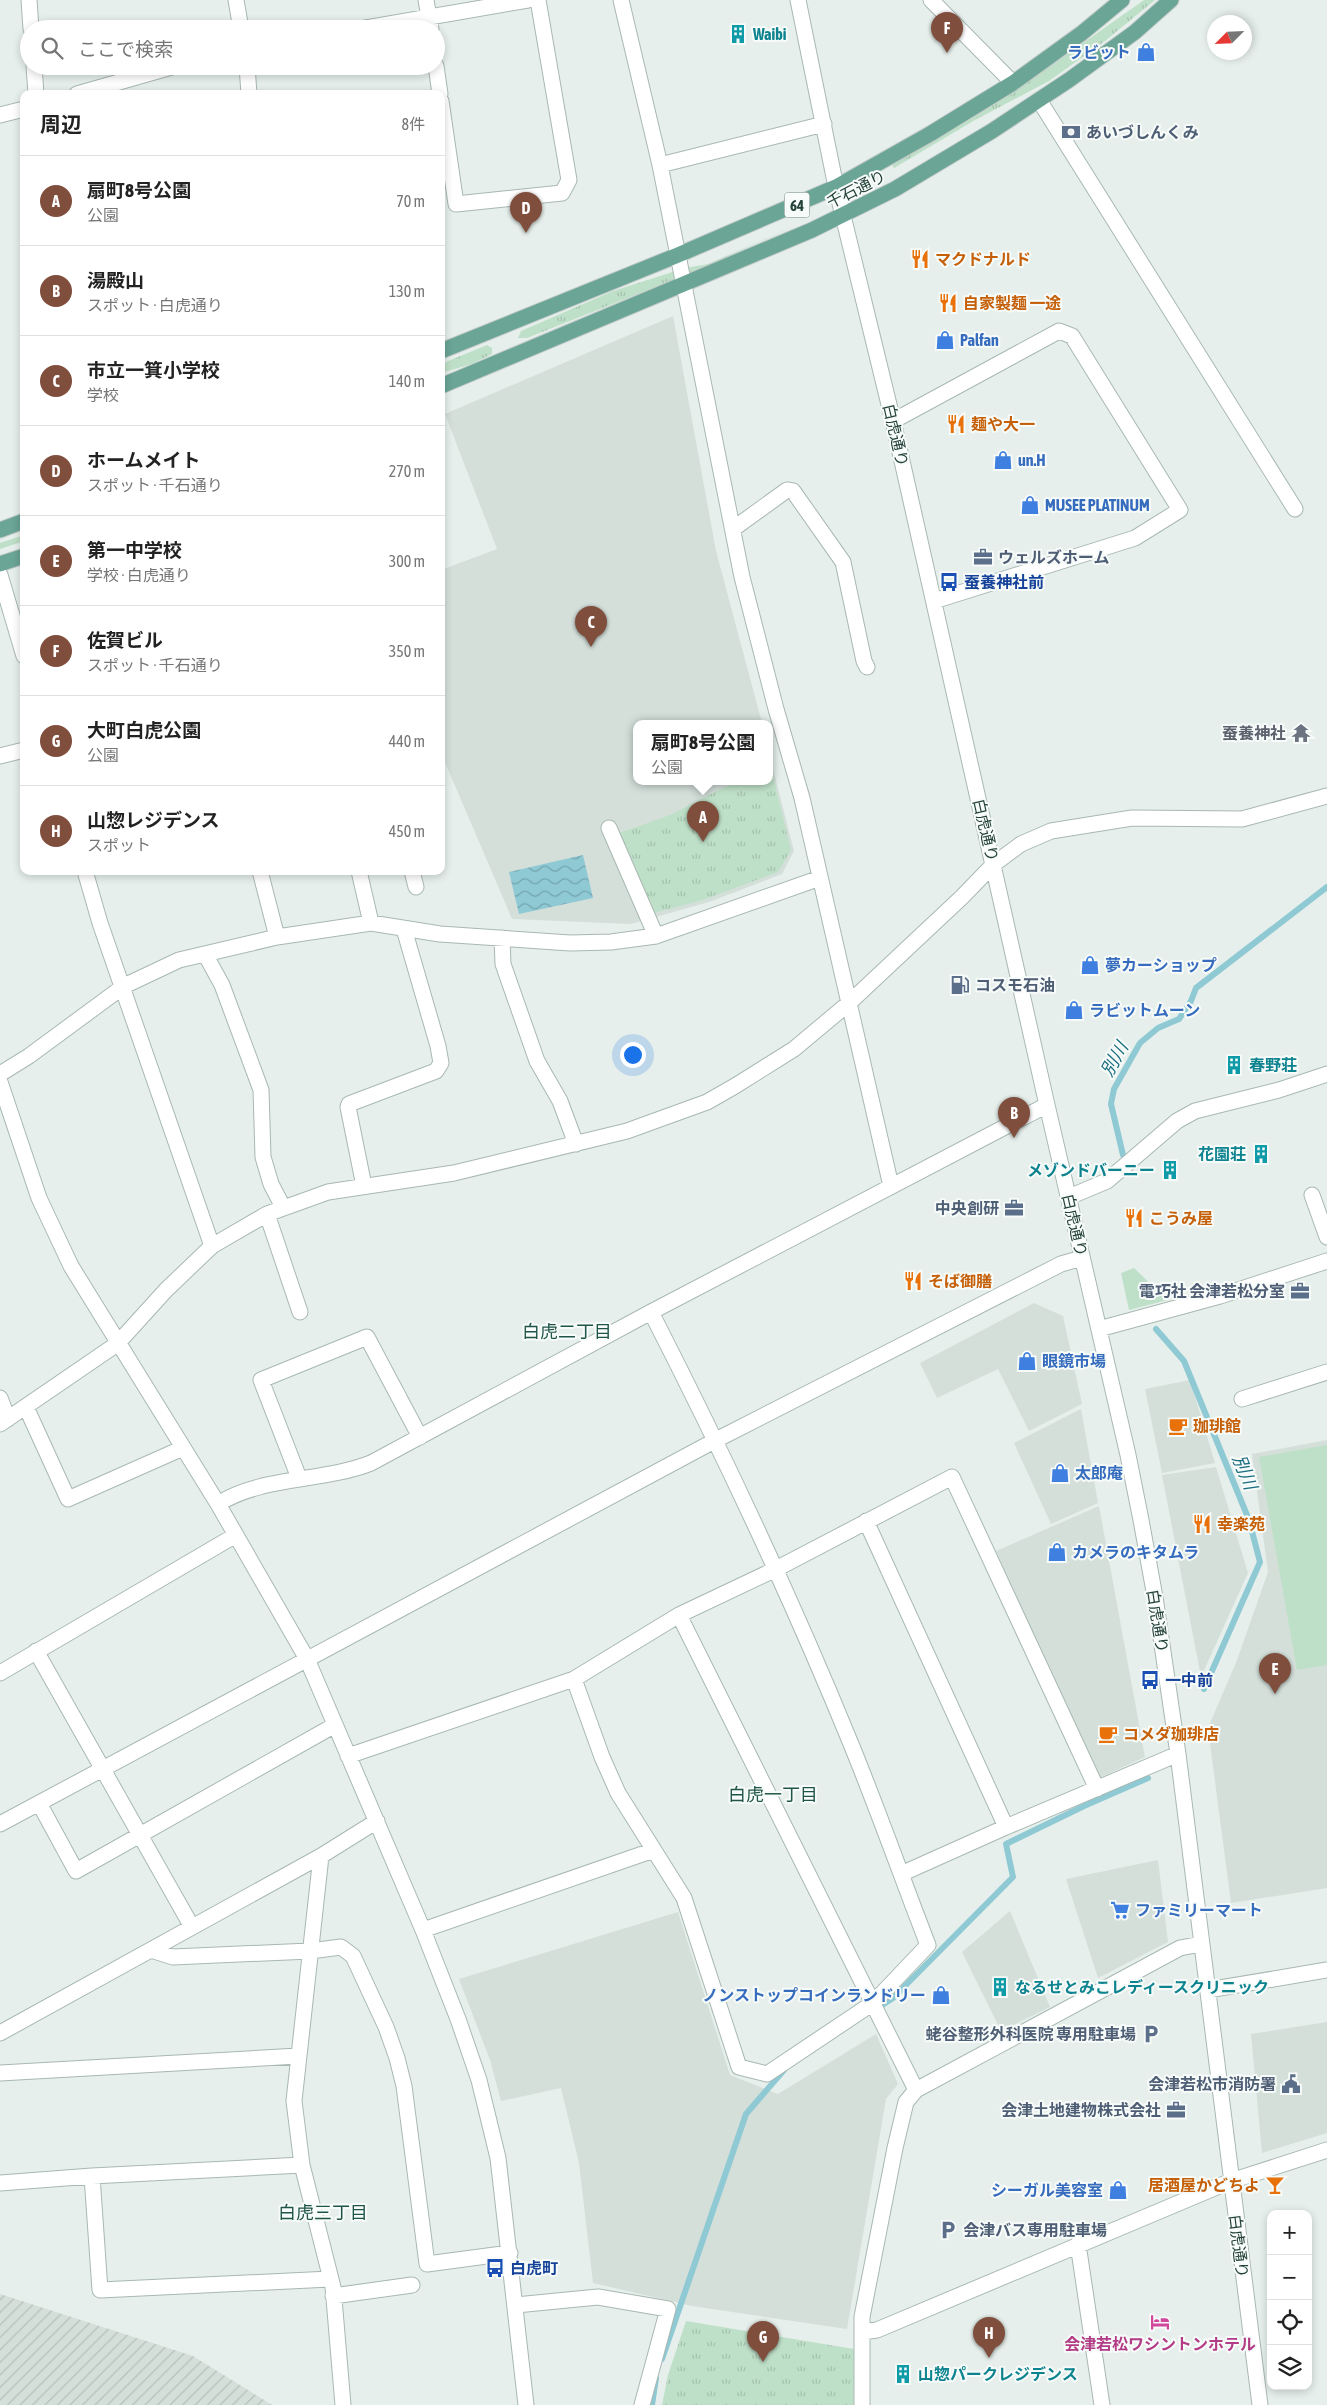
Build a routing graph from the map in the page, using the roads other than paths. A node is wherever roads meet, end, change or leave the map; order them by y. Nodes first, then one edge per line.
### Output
1 (29, 0) edge
2 (236, 0) edge
3 (426, 0) edge
4 (528, 0) edge
5 (538, 0) edge
6 (621, 0) edge
7 (798, 0) edge
8 (931, 0) edge
9 (1122, 0) edge
10 (1171, 0) edge
11 (489, 4) edge
12 (30, 20) edge
13 (239, 20) edge
14 (429, 20) edge
15 (439, 20) edge
16 (35, 75) edge
17 (144, 75) edge
18 (248, 75) edge
19 (437, 75) edge
20 (1013, 83) junction
21 (36, 90) edge
22 (91, 90) edge
23 (249, 90) edge
24 (439, 90) edge
25 (1039, 100) junction
26 (20, 110) edge
27 (0, 115) edge
28 (824, 124) junction
29 (445, 128) edge
30 (660, 165) junction
31 (836, 187) junction
32 (844, 215) junction
33 (678, 255) junction
34 (684, 284) junction
35 (445, 349) edge
36 (445, 384) edge
37 (893, 421) junction
38 (1295, 509) dead end
39 (20, 522) edge
40 (0, 530) edge
41 (733, 530) junction
42 (20, 557) edge
43 (0, 564) edge
44 (0, 575) edge
45 (934, 601) junction
46 (20, 642) edge
47 (867, 667) dead end
48 (20, 751) edge
49 (0, 756) edge
50 (1327, 796) edge
51 (608, 828) dead end
52 (994, 864) junction
53 (87, 875) edge
54 (261, 875) edge
55 (360, 875) edge
56 (413, 875) edge
57 (820, 878) junction
58 (416, 887) dead end
59 (371, 923) junction
60 (404, 929) junction
61 (656, 936) junction
62 (277, 937) junction
63 (502, 938) junction
64 (205, 954) junction
65 (124, 986) junction
66 (850, 1003) junction
67 (0, 1074) edge
68 (1327, 1074) edge
69 (0, 1082) edge
70 (1047, 1105) junction
71 (576, 1144) junction
72 (364, 1186) junction
73 (891, 1186) junction
74 (1312, 1195) dead end
75 (1069, 1197) junction
76 (283, 1207) junction
77 (267, 1214) junction
78 (1327, 1237) edge
79 (212, 1246) junction
80 (1082, 1258) junction
81 (1327, 1261) edge
82 (300, 1312) dead end
83 (651, 1312) junction
84 (1099, 1329) junction
85 (117, 1344) junction
86 (1327, 1372) edge
87 (0, 1398) edge
88 (1242, 1399) dead end
89 (26, 1407) junction
90 (4, 1421) edge
91 (420, 1437) junction
92 (716, 1440) junction
93 (183, 1448) junction
94 (299, 1478) junction
95 (218, 1504) junction
96 (866, 1521) junction
97 (236, 1535) junction
98 (776, 1569) junction
99 (679, 1615) junction
100 (36, 1650) junction
101 (307, 1659) junction
102 (0, 1673) edge
103 (574, 1679) junction
104 (335, 1725) junction
105 (1178, 1754) junction
106 (348, 1756) junction
107 (102, 1770) junction
108 (1097, 1789) junction
109 (39, 1804) junction
110 (377, 1821) junction
111 (0, 1824) edge
112 (1006, 1827) junction
113 (140, 1836) junction
114 (654, 1850) junction
115 (321, 1856) junction
116 (901, 1874) junction
117 (192, 1927) junction
118 (423, 1930) junction
119 (1201, 1944) junction
120 (151, 1950) junction
121 (310, 1951) junction
122 (1327, 1970) edge
123 (1208, 1990) junction
124 (873, 2004) junction
125 (0, 2033) edge
126 (298, 2056) junction
127 (0, 2073) edge
128 (916, 2090) junction
129 (1327, 2150) edge
130 (302, 2166) junction
131 (92, 2176) junction
132 (1231, 2181) junction
133 (0, 2183) edge
134 (1078, 2244) junction
135 (510, 2252) junction
136 (330, 2279) junction
137 (412, 2285) dead end
138 (333, 2296) junction
139 (516, 2305) junction
140 (862, 2332) junction
141 (342, 2405) edge
142 (526, 2405) edge
143 (642, 2405) edge
144 (862, 2405) edge
145 (1102, 2405) edge
146 (1260, 2405) edge

1 - 12 street
2 - 13 street
3 - 14 street
4 - 11 street
5 - 29 street
6 - 30 street
7 - 28 street, 白虎通り
8 - 20 street
9 - 20 main road, 千石通り / 64
10 - 25 main road, 千石通り / 64
11 - 15 street
16 - 21 street
17 - 22 street
18 - 23 street
19 - 24 street
20 - 31 main road, 千石通り / 64
25 - 32 main road, 千石通り / 64
25 - 38 street
26 - 27 street
28 - 30 street
28 - 31 street, 白虎通り
30 - 33 street
31 - 32 street, 白虎通り
31 - 33 main road, 千石通り / 64
32 - 34 main road, 千石通り / 64
32 - 37 street, 白虎通り
33 - 34 street
33 - 35 main road, 千石通り / 64
34 - 36 main road, 千石通り / 64
34 - 41 street
37 - 45 street, 白虎通り
37 - 45 street
39 - 40 main road
41 - 47 street
41 - 57 street
42 - 43 main road
44 - 46 street
45 - 52 street, 白虎通り
48 - 49 street
50 - 52 street
51 - 61 street
52 - 66 street
52 - 70 street, 白虎通り
53 - 65 street
54 - 62 street
55 - 59 street
56 - 58 street
57 - 61 street
57 - 66 street
59 - 60 street
59 - 62 street
60 - 63 street
60 - 72 street
61 - 63 street
62 - 64 street
63 - 71 street
64 - 65 street
64 - 76 street
65 - 67 street
65 - 79 street
66 - 71 street
66 - 73 street
68 - 75 street
69 - 85 street
70 - 73 street
70 - 75 street, 白虎通り
71 - 72 street
72 - 76 street
73 - 83 street
74 - 78 street
75 - 80 street, 白虎通り
76 - 77 street
77 - 79 street
77 - 82 street
79 - 85 street
80 - 84 street, 白虎通り
80 - 92 street
81 - 84 street
83 - 91 street
83 - 92 street
84 - 105 street, 白虎通り
85 - 89 street
85 - 93 street
86 - 88 street
87 - 90 street
89 - 90 street
89 - 93 street
91 - 94 street
91 - 94 street
92 - 98 street
92 - 101 street
93 - 95 street
94 - 95 street
95 - 97 street
96 - 98 street
96 - 108 street
96 - 112 street
97 - 100 street
97 - 101 street
98 - 99 street
98 - 116 street
99 - 103 street
99 - 124 street
100 - 102 street
100 - 107 street
101 - 104 street
101 - 107 street
103 - 106 street
103 - 114 street
104 - 106 street
104 - 113 street
105 - 108 street
105 - 119 street, 白虎通り
106 - 110 street
107 - 109 street
107 - 113 street
108 - 112 street
109 - 111 street
109 - 113 street
110 - 115 street
110 - 118 street
112 - 116 street
113 - 117 street
114 - 118 street
114 - 124 street
115 - 117 street
115 - 121 street
116 - 124 street
117 - 120 street
118 - 135 street
119 - 123 street, 白虎通り
119 - 128 street
120 - 121 street
120 - 125 street
121 - 126 street
121 - 135 street
122 - 123 street
123 - 132 street, 白虎通り
124 - 128 street
126 - 127 street
126 - 130 street
128 - 140 street
129 - 132 street
130 - 131 street
130 - 136 street
131 - 133 street
131 - 136 street
132 - 134 street
132 - 146 street, 白虎通り
134 - 140 street
134 - 145 street
135 - 139 street
136 - 138 street
137 - 138 street
138 - 141 street
139 - 142 street
139 - 143 street
140 - 144 street

